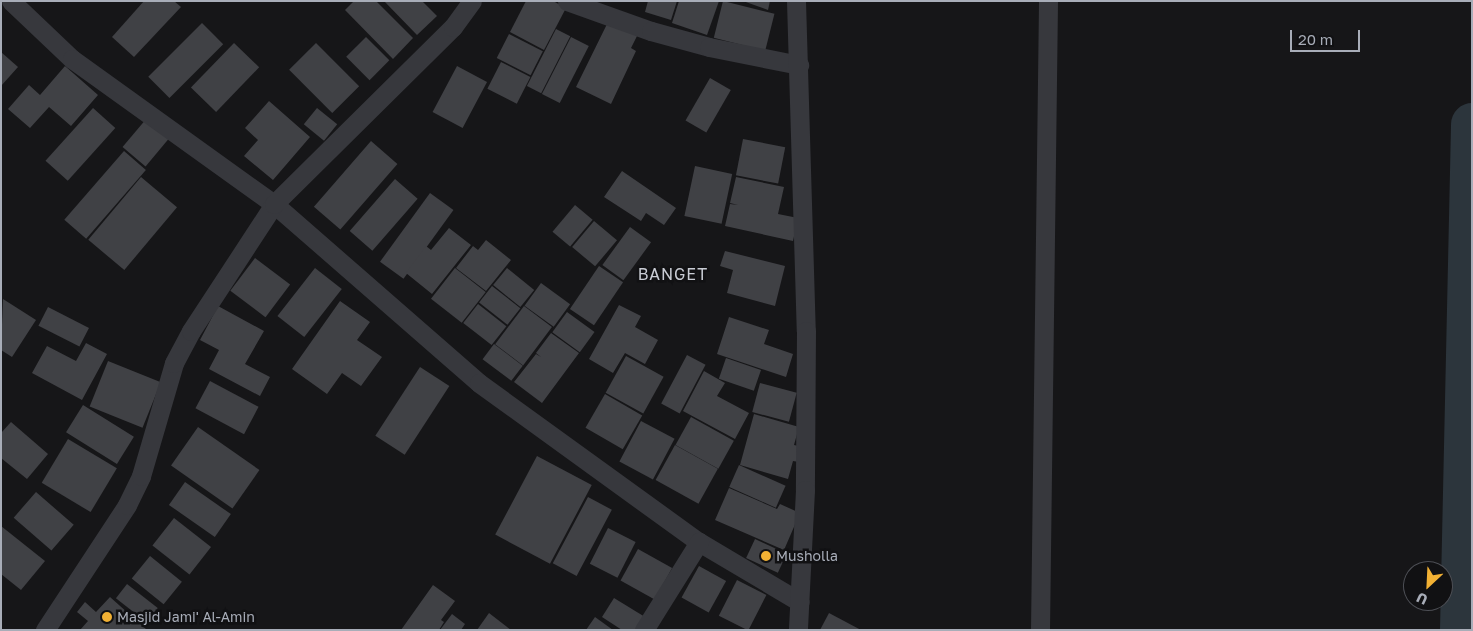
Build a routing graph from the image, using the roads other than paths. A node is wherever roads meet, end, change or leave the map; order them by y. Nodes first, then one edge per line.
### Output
1 (11, 1) edge
2 (472, 1) edge
3 (567, 1) edge
4 (796, 1) edge
5 (1048, 1) edge
6 (799, 65) junction
7 (274, 204) junction
8 (699, 542) junction
9 (800, 602) junction
10 (45, 630) edge
11 (644, 630) edge
12 (798, 630) edge
13 (1040, 630) edge

1 - 7 street
2 - 7 street
3 - 6 street
4 - 6 street
5 - 13 street
6 - 9 street
7 - 8 street
7 - 10 street
8 - 9 street
8 - 11 street
9 - 12 street

